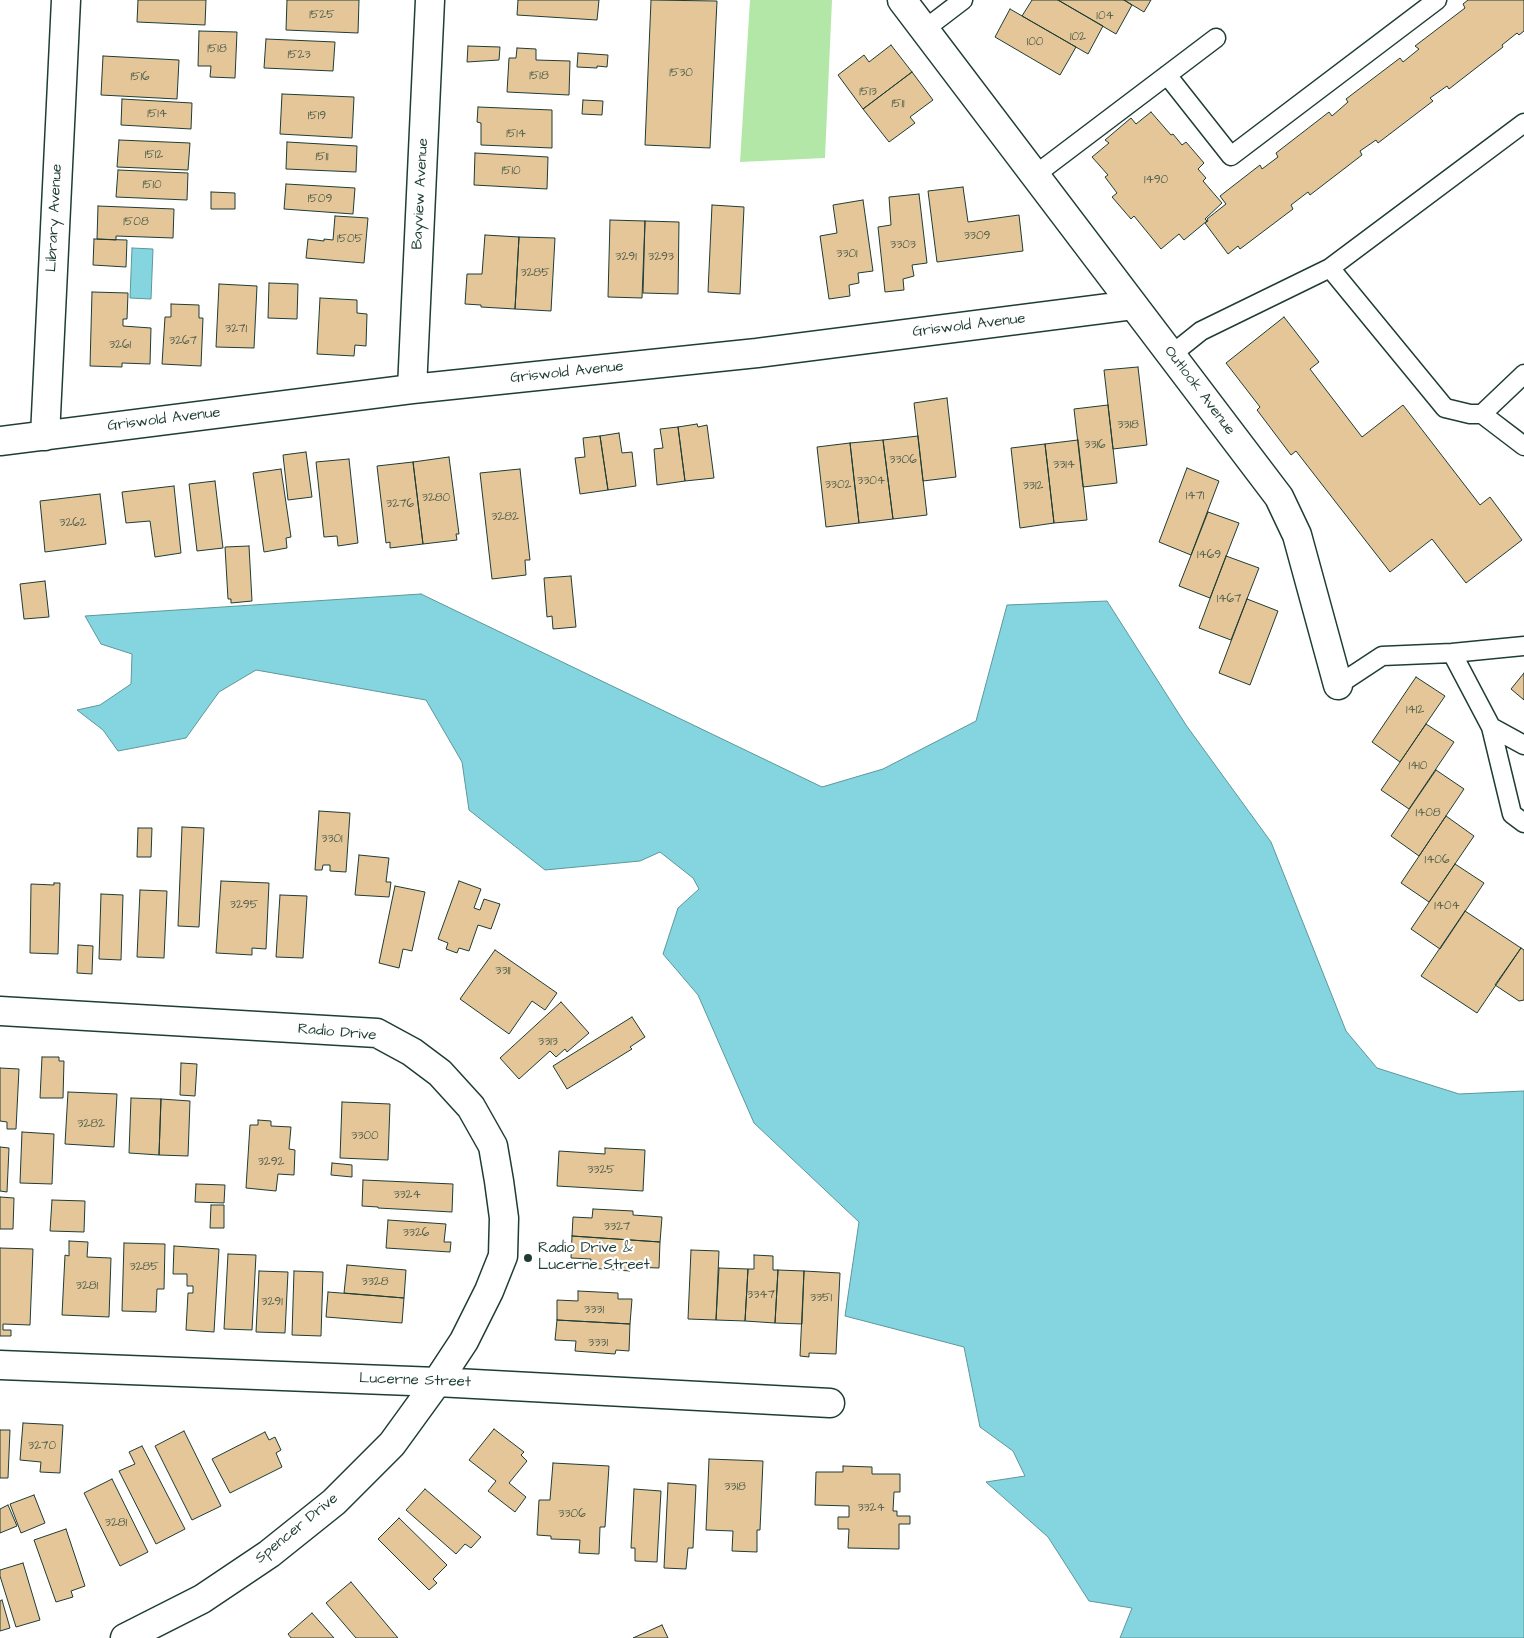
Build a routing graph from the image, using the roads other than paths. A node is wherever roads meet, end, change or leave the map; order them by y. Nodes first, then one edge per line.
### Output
1 (66, 0) edge
2 (430, 0) edge
3 (902, 0) edge
4 (963, 0) edge
5 (1436, 0) edge
6 (925, 30) junction
7 (1216, 38) dead end
8 (1167, 75) junction
9 (1524, 123) edge
10 (1035, 175) junction
11 (1330, 268) junction
12 (1133, 304) junction
13 (1171, 354) junction
14 (1524, 374) edge
15 (412, 389) junction
16 (1482, 414) junction
17 (45, 436) junction
18 (0, 441) edge
19 (1524, 446) edge
20 (1524, 646) edge
21 (1452, 653) junction
22 (1338, 685) joint
23 (1491, 727) junction
24 (1524, 746) edge
25 (1524, 823) edge
26 (0, 1011) edge
27 (0, 1364) edge
28 (437, 1382) junction
29 (830, 1403) dead end
30 (125, 1638) edge

1 - 17 street, Library Avenue
2 - 15 street, Bayview Avenue
3 - 6 street, Outlook Avenue
4 - 6 lane
5 - 8 lane
6 - 10 street, Outlook Avenue
7 - 8 lane
8 - 10 lane
9 - 11 lane
10 - 12 street, Outlook Avenue
11 - 13 lane
11 - 16 lane
12 - 13 street, Outlook Avenue
12 - 15 street, Griswold Avenue
13 - 22 street, Outlook Avenue
14 - 16 lane
15 - 17 street, Griswold Avenue
16 - 19 lane
17 - 18 street, Griswold Avenue
20 - 21 lane, Outlook Avenue
21 - 22 lane, Outlook Avenue
21 - 23 lane
23 - 24 lane
23 - 25 lane
26 - 28 street, Radio Drive
27 - 28 street, Lucerne Street
28 - 29 street, Lucerne Street
28 - 30 street, Spencer Drive

